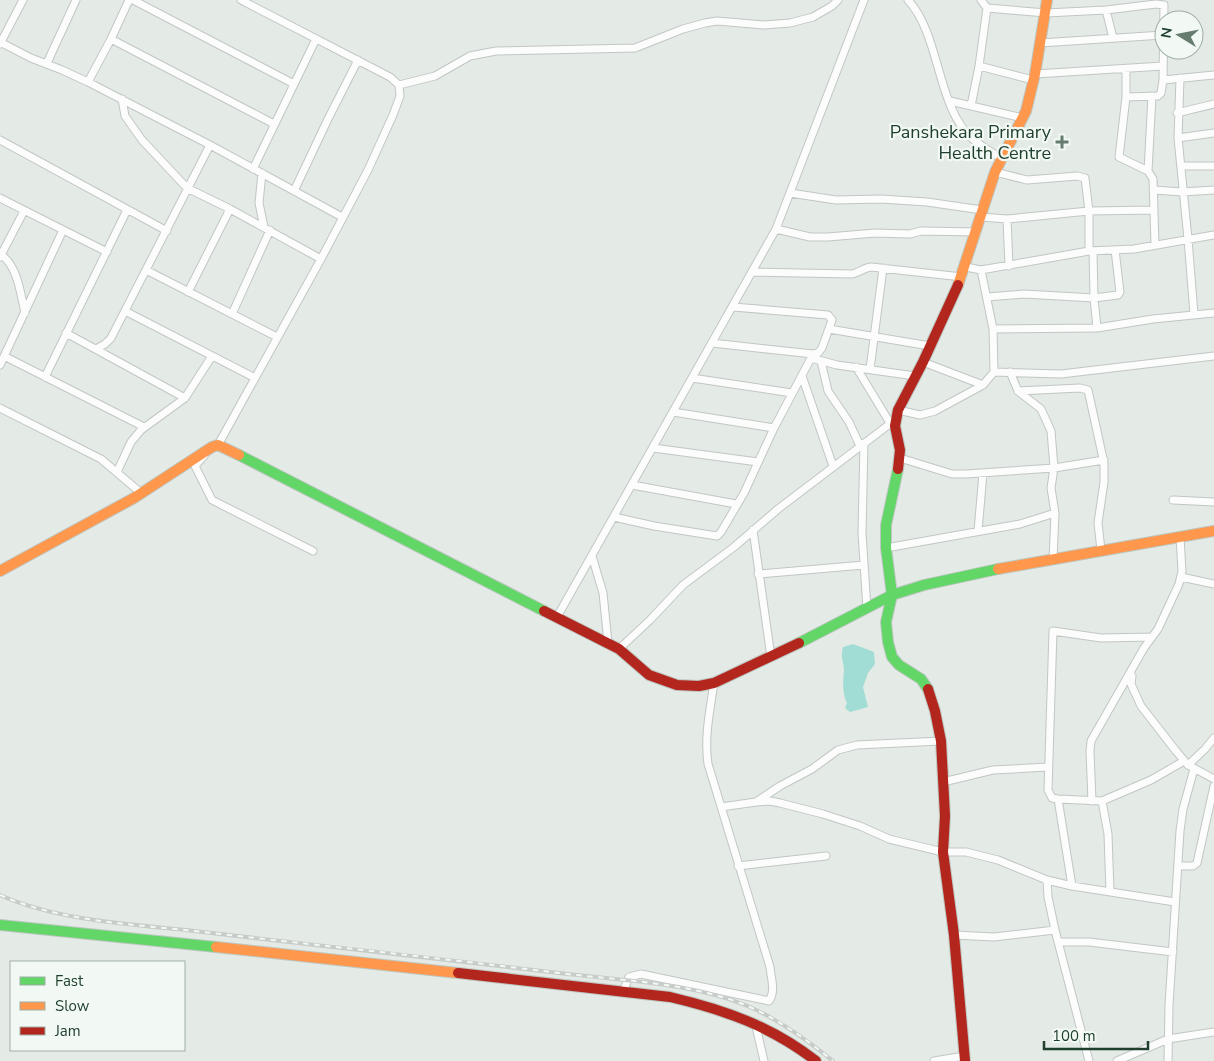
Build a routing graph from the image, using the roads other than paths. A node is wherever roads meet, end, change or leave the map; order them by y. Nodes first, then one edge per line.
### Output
1 (23, 0) edge
2 (76, 0) edge
3 (131, 0) edge
4 (241, 0) edge
5 (838, 0) edge
6 (864, 0) edge
7 (908, 0) edge
8 (981, 0) edge
9 (1047, 0) edge
10 (987, 8) junction
11 (1106, 10) junction
12 (1164, 10) edge
13 (1046, 13) junction
14 (1154, 36) edge
15 (1113, 38) junction
16 (111, 39) junction
17 (316, 39) junction
18 (0, 43) edge
19 (1040, 43) junction
20 (358, 60) junction
21 (1163, 60) edge
22 (46, 63) junction
23 (979, 66) junction
24 (1163, 66) junction
25 (1126, 69) junction
26 (1214, 75) edge
27 (1034, 77) junction
28 (1180, 78) junction
29 (1163, 80) junction
30 (88, 82) junction
31 (294, 84) junction
32 (399, 85) junction
33 (1126, 96) junction
34 (1152, 96) junction
35 (122, 99) junction
36 (950, 101) junction
37 (1214, 104) edge
38 (972, 106) junction
39 (1178, 113) junction
40 (1023, 118) junction
41 (274, 124) junction
42 (1214, 133) edge
43 (1178, 138) junction
44 (0, 140) edge
45 (210, 145) junction
46 (1002, 159) junction
47 (1181, 166) junction
48 (1214, 166) edge
49 (253, 168) junction
50 (1148, 171) junction
51 (995, 172) junction
52 (262, 173) junction
53 (187, 188) junction
54 (1154, 190) junction
55 (1214, 190) edge
56 (294, 191) junction
57 (1182, 192) junction
58 (790, 193) junction
59 (0, 198) edge
60 (230, 209) junction
61 (127, 210) junction
62 (1089, 210) junction
63 (1154, 210) junction
64 (24, 211) junction
65 (982, 213) junction
66 (342, 217) junction
67 (1007, 219) junction
68 (267, 229) junction
69 (776, 229) junction
70 (63, 230) junction
71 (167, 231) junction
72 (977, 232) junction
73 (1214, 235) edge
74 (1188, 239) junction
75 (1156, 245) junction
76 (1115, 250) junction
77 (1091, 251) junction
78 (107, 252) junction
79 (0, 255) edge
80 (321, 259) junction
81 (1009, 266) junction
82 (966, 267) junction
83 (883, 268) junction
84 (146, 270) junction
85 (980, 270) junction
86 (752, 272) junction
87 (962, 277) junction
88 (188, 292) junction
89 (988, 297) junction
90 (1094, 298) junction
91 (732, 306) junction
92 (125, 311) junction
93 (25, 313) junction
94 (1214, 313) edge
95 (232, 314) junction
96 (1194, 314) junction
97 (829, 328) junction
98 (1097, 328) junction
99 (994, 329) junction
100 (66, 333) junction
101 (875, 336) junction
102 (277, 337) junction
103 (712, 343) junction
104 (930, 346) junction
105 (96, 349) junction
106 (4, 356) junction
107 (212, 356) junction
108 (812, 356) junction
109 (1214, 356) edge
110 (820, 360) junction
111 (923, 362) junction
112 (0, 365) edge
113 (856, 367) junction
114 (870, 369) junction
115 (994, 372) junction
116 (1010, 372) junction
117 (802, 376) junction
118 (916, 376) junction
119 (44, 377) junction
120 (255, 378) junction
121 (692, 378) junction
122 (983, 385) junction
123 (1018, 391) junction
124 (792, 393) junction
125 (185, 398) junction
126 (0, 408) edge
127 (673, 412) junction
128 (894, 418) junction
129 (144, 427) junction
130 (774, 428) junction
131 (862, 444) junction
132 (213, 447) junction
133 (653, 448) junction
134 (900, 458) junction
135 (1104, 460) junction
136 (758, 462) junction
137 (833, 466) junction
138 (1054, 468) junction
139 (117, 472) junction
140 (982, 473) junction
141 (632, 485) junction
142 (141, 493) junction
143 (1173, 500) dead end
144 (1214, 502) edge
145 (736, 504) junction
146 (1056, 513) junction
147 (614, 517) junction
148 (753, 530) junction
149 (978, 531) junction
150 (1214, 531) edge
151 (1180, 536) junction
152 (886, 548) junction
153 (1101, 550) junction
154 (313, 551) dead end
155 (592, 556) junction
156 (1053, 560) junction
157 (864, 565) junction
158 (0, 571) edge
159 (758, 574) junction
160 (1181, 577) junction
161 (1214, 584) edge
162 (892, 595) junction
163 (867, 608) junction
164 (557, 617) junction
165 (1152, 637) junction
166 (608, 644) junction
167 (619, 649) junction
168 (771, 657) junction
169 (1132, 672) junction
170 (714, 683) junction
171 (1214, 738) edge
172 (941, 741) junction
173 (1189, 765) junction
174 (1048, 767) junction
175 (1214, 779) edge
176 (943, 782) junction
177 (1214, 786) edge
178 (1058, 799) junction
179 (1092, 801) junction
180 (1102, 801) junction
181 (756, 802) junction
182 (721, 807) junction
183 (943, 852) junction
184 (826, 856) dead end
185 (738, 866) junction
186 (1178, 866) junction
187 (1047, 880) junction
188 (1072, 886) junction
189 (1110, 892) junction
190 (1175, 902) junction
191 (0, 925) edge
192 (1055, 930) junction
193 (954, 935) junction
194 (1058, 942) junction
195 (1174, 952) junction
196 (622, 992) junction
197 (758, 1024) junction
198 (1214, 1032) edge
199 (1168, 1039) junction
200 (965, 1058) edge
201 (764, 1061) edge
202 (816, 1061) edge
203 (934, 1061) edge
204 (1089, 1061) edge
205 (1117, 1061) edge
206 (1168, 1061) edge

1 - 18 street
2 - 22 street
3 - 16 street
3 - 31 street
4 - 17 street
5 - 32 street
6 - 58 street
7 - 36 street
8 - 10 street
9 - 13 street
10 - 13 street
10 - 23 street
11 - 12 street
11 - 13 street
11 - 15 street
13 - 19 street
14 - 15 street
15 - 19 street
16 - 30 street
16 - 41 street
17 - 20 street
17 - 31 street
18 - 22 street
19 - 27 street
20 - 32 street
20 - 56 street
21 - 24 street
22 - 30 street
23 - 27 street
23 - 38 street
24 - 25 street
24 - 29 street
25 - 27 street
25 - 33 street
26 - 28 street
27 - 40 street
28 - 29 street
28 - 39 street
29 - 34 street
30 - 35 street
31 - 41 street
32 - 66 street
33 - 34 street
33 - 50 street
34 - 50 street
35 - 45 street
35 - 53 street
36 - 38 street
36 - 46 street
37 - 39 street
38 - 40 street
39 - 43 street
40 - 46 street
41 - 49 street
42 - 43 street
43 - 47 street
44 - 61 street
45 - 49 street
45 - 53 street
46 - 51 street
47 - 48 street
47 - 57 street
49 - 52 street
50 - 54 street
51 - 62 street
51 - 65 street
52 - 56 street
52 - 68 street
53 - 60 street
53 - 71 street
54 - 57 street
54 - 63 street
55 - 57 street
56 - 66 street
57 - 74 street
58 - 65 street
58 - 69 street
59 - 64 street
60 - 68 street
60 - 88 street
61 - 71 street
61 - 78 street
62 - 63 street
62 - 67 street
62 - 77 street
63 - 75 street
64 - 70 street
64 - 79 street
65 - 67 street
65 - 72 street
66 - 80 street
67 - 81 street
68 - 80 street
68 - 95 street
69 - 72 street
69 - 86 street
70 - 78 street
70 - 93 street
71 - 84 street
72 - 82 street
73 - 74 street
74 - 75 street
74 - 96 street
75 - 76 street
76 - 77 street
76 - 90 street
77 - 81 street
77 - 90 street
78 - 100 street
79 - 93 street
80 - 102 street
81 - 85 street
82 - 85 street
82 - 87 street
83 - 86 street
83 - 87 street
83 - 101 street
84 - 88 street
84 - 92 street
85 - 89 street
86 - 91 street
87 - 104 street
88 - 95 street
89 - 90 street
89 - 99 street
90 - 98 street
91 - 97 street
91 - 103 street
92 - 105 street
92 - 107 street
93 - 106 street
94 - 96 street
95 - 102 street
96 - 98 street
97 - 101 street
97 - 108 street
98 - 99 street
99 - 115 street
100 - 105 street
100 - 119 street
101 - 104 street
101 - 114 street
102 - 120 street
103 - 108 street
103 - 121 street
104 - 111 street
105 - 125 street
106 - 112 street
106 - 119 street
107 - 120 street
107 - 125 street
108 - 110 street
108 - 117 street
109 - 116 street
110 - 113 street
110 - 131 street
111 - 118 street
111 - 122 street
113 - 114 street
113 - 128 street
114 - 118 street
115 - 116 street
115 - 122 street
116 - 123 street
117 - 124 street
117 - 137 street
118 - 128 street
119 - 129 street
120 - 132 street
121 - 124 street
121 - 127 street
122 - 128 street
123 - 135 street
123 - 138 street
124 - 130 street
125 - 129 street
126 - 139 street
127 - 130 street
127 - 133 street
128 - 131 street
128 - 134 street
129 - 139 street
130 - 136 street
131 - 137 street
131 - 157 street
132 - 142 street
132 - 154 street
132 - 164 street
133 - 136 street
133 - 141 street
134 - 140 street
134 - 152 street
135 - 138 street
135 - 153 street
136 - 145 street
137 - 148 street
138 - 140 street
138 - 146 street
139 - 142 street
140 - 149 street
141 - 145 street
141 - 147 street
142 - 158 street
143 - 144 street
145 - 147 street
146 - 149 street
146 - 156 street
147 - 155 street
148 - 159 street
148 - 167 street
149 - 152 street
150 - 151 street
151 - 153 street
151 - 160 street
152 - 162 street
153 - 156 street
155 - 164 street
155 - 166 street
156 - 162 street
157 - 159 street
157 - 163 street
159 - 168 street
160 - 161 street
160 - 165 street
162 - 163 street
162 - 172 street
163 - 168 street
164 - 166 street
165 - 169 street
165 - 174 street
166 - 167 street
167 - 170 street
168 - 170 street
169 - 173 street
169 - 179 street
170 - 182 street
171 - 173 street
172 - 176 street
172 - 181 street
173 - 175 street
173 - 180 street
173 - 186 street
174 - 176 street
174 - 178 street
176 - 183 street
177 - 186 street
178 - 179 street
178 - 188 street
179 - 180 street
180 - 189 street
181 - 182 street
181 - 183 street
182 - 185 street
183 - 187 street
183 - 193 street
184 - 185 street
185 - 196 street
186 - 190 street
187 - 188 street
187 - 192 street
188 - 189 street
189 - 190 street
190 - 195 street
191 - 196 street
192 - 193 street
192 - 194 street
193 - 200 street
194 - 195 street
194 - 204 street
195 - 199 street
196 - 197 street
197 - 201 street
197 - 202 street
198 - 199 street
199 - 205 street
199 - 206 street
200 - 203 street

